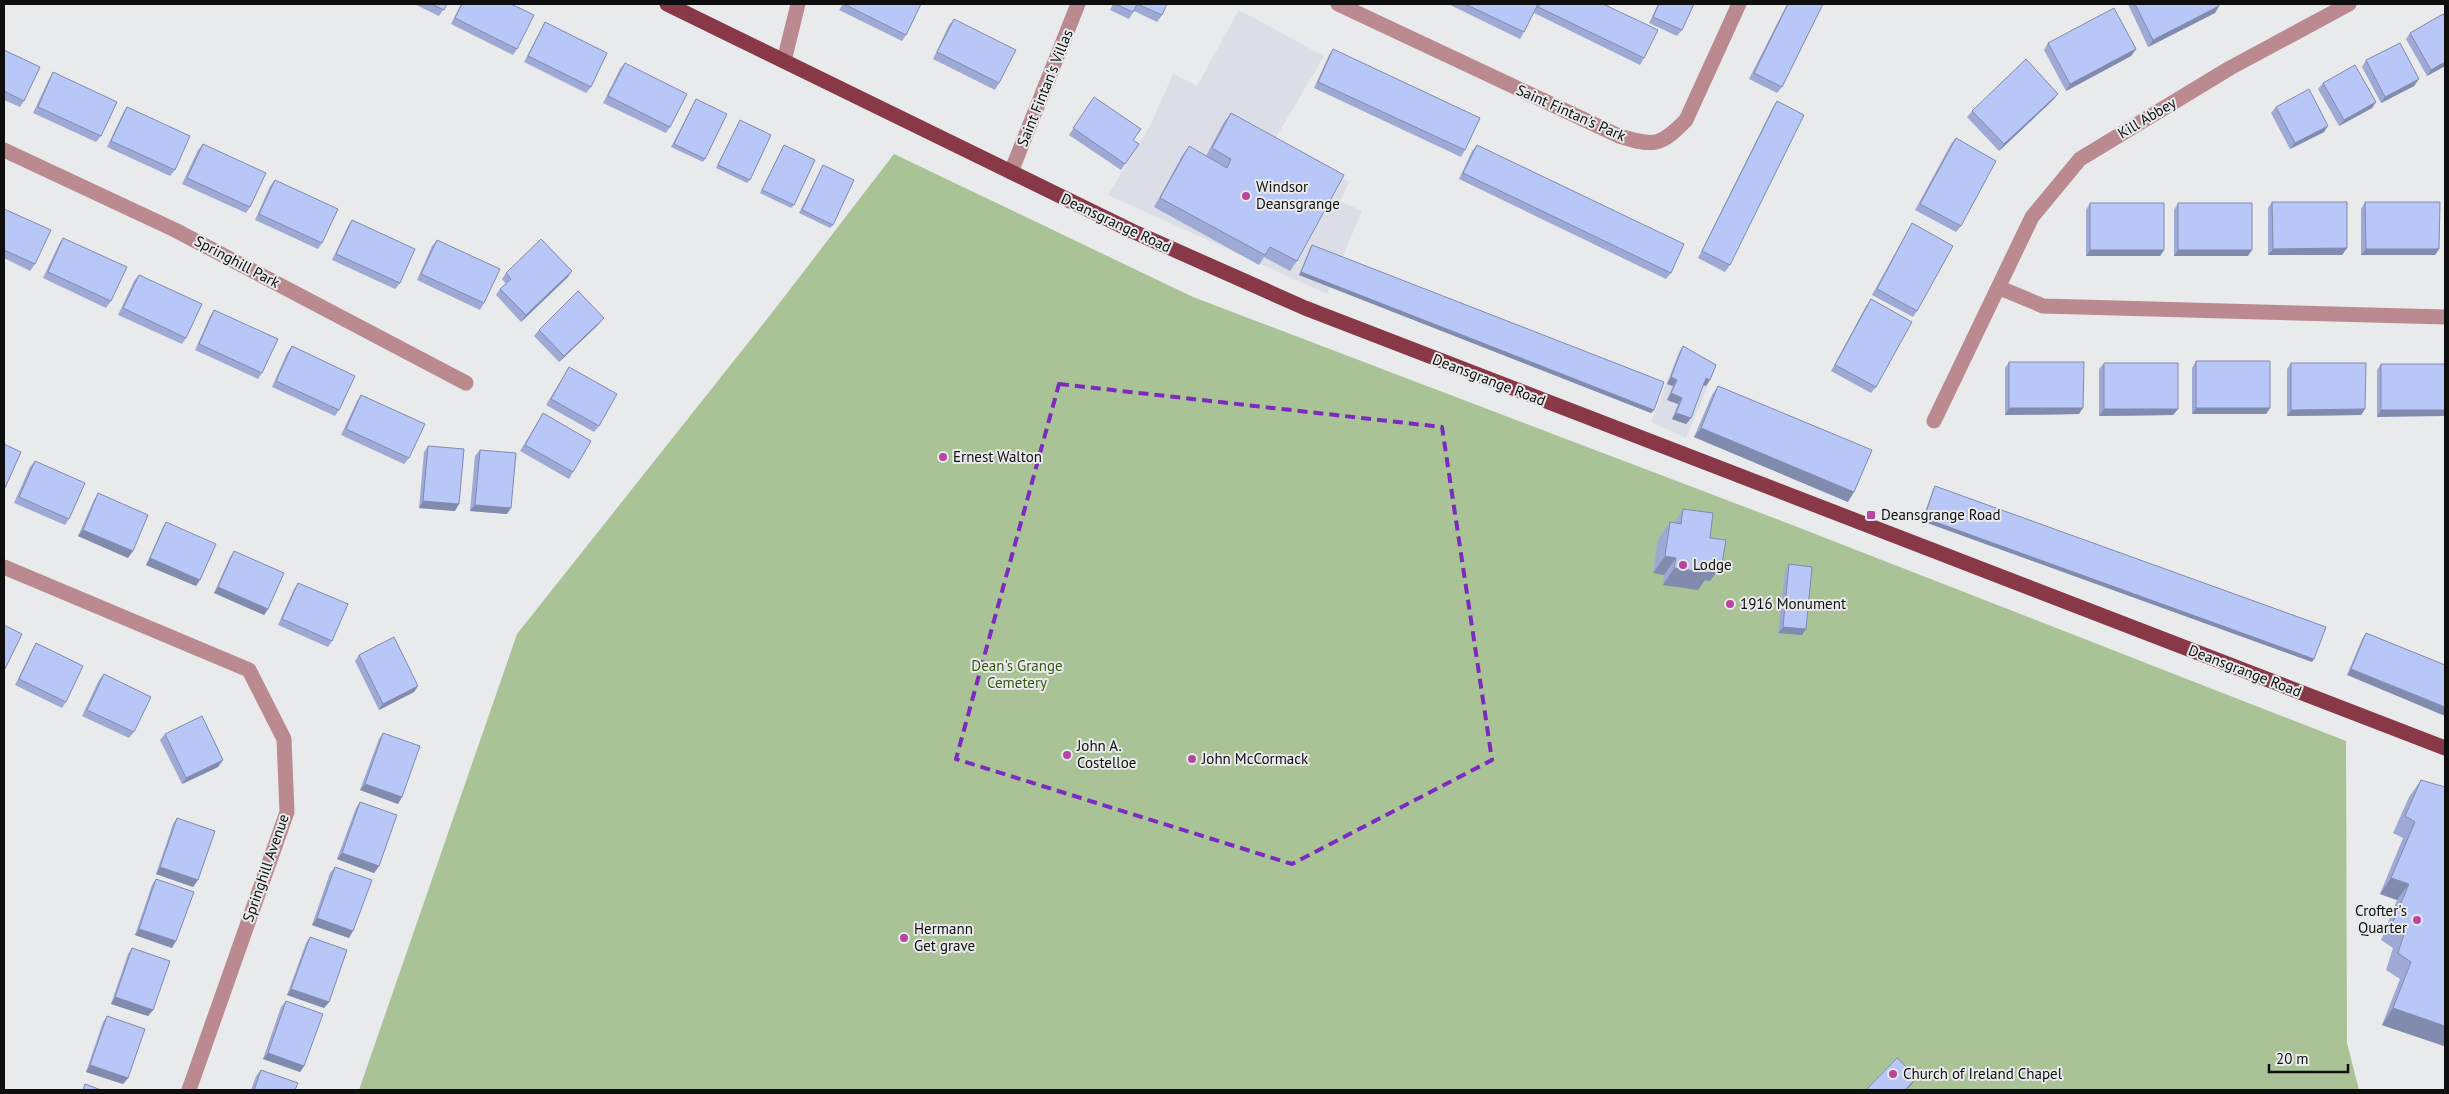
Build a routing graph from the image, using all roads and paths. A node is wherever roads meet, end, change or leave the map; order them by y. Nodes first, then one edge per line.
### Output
1 (667, 4) edge
2 (798, 4) edge
3 (1078, 4) edge
4 (1338, 4) edge
5 (1740, 4) edge
6 (2349, 4) edge
7 (784, 61) junction
8 (4, 150) edge
9 (1011, 172) junction
10 (2000, 288) junction
11 (2445, 317) edge
12 (466, 383) dead end
13 (1934, 421) dead end
14 (4, 567) edge
15 (2445, 748) edge
16 (188, 1090) edge

1 - 7 main road, Deansgrange Road
2 - 7 street
3 - 9 street, Saint Fintan's Villas
4 - 5 street, Saint Fintan's Park
6 - 10 street, Kill Abbey
7 - 9 main road, Deansgrange Road
8 - 12 street, Springhill Park
9 - 15 main road, Deansgrange Road
10 - 11 street
10 - 13 street, Kill Abbey
14 - 16 street, Springhill Avenue

